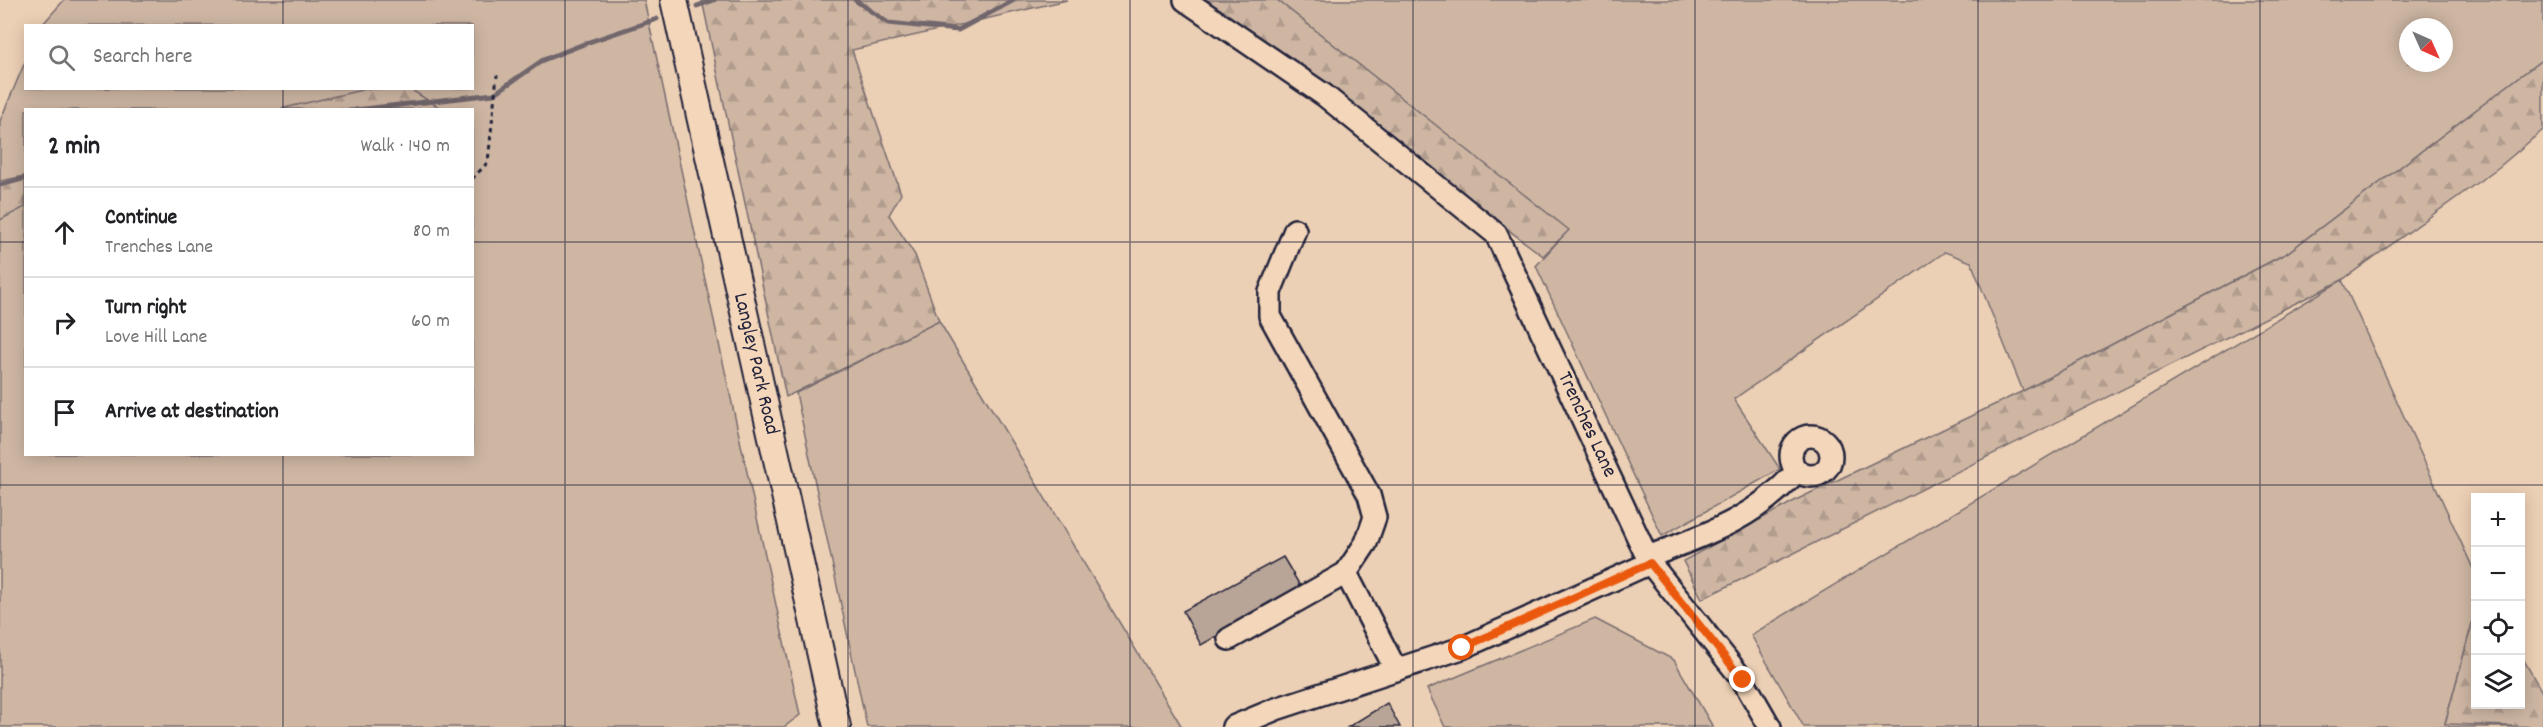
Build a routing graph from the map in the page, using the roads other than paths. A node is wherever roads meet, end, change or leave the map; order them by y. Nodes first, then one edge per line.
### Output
1 (674, 0) edge
2 (1185, 0) edge
3 (1295, 230) dead end
4 (1797, 471) dead end
5 (1649, 560) junction
6 (1346, 573) junction
7 (1228, 639) dead end
8 (1396, 670) junction
9 (837, 727) edge
10 (1233, 727) edge
11 (1770, 727) edge

1 - 9 main road, Langley Park Road
2 - 5 street, Trenches Lane
3 - 6 street
4 - 5 street
5 - 8 street
5 - 11 street, Trenches Lane
6 - 7 street
6 - 8 street
8 - 10 street

